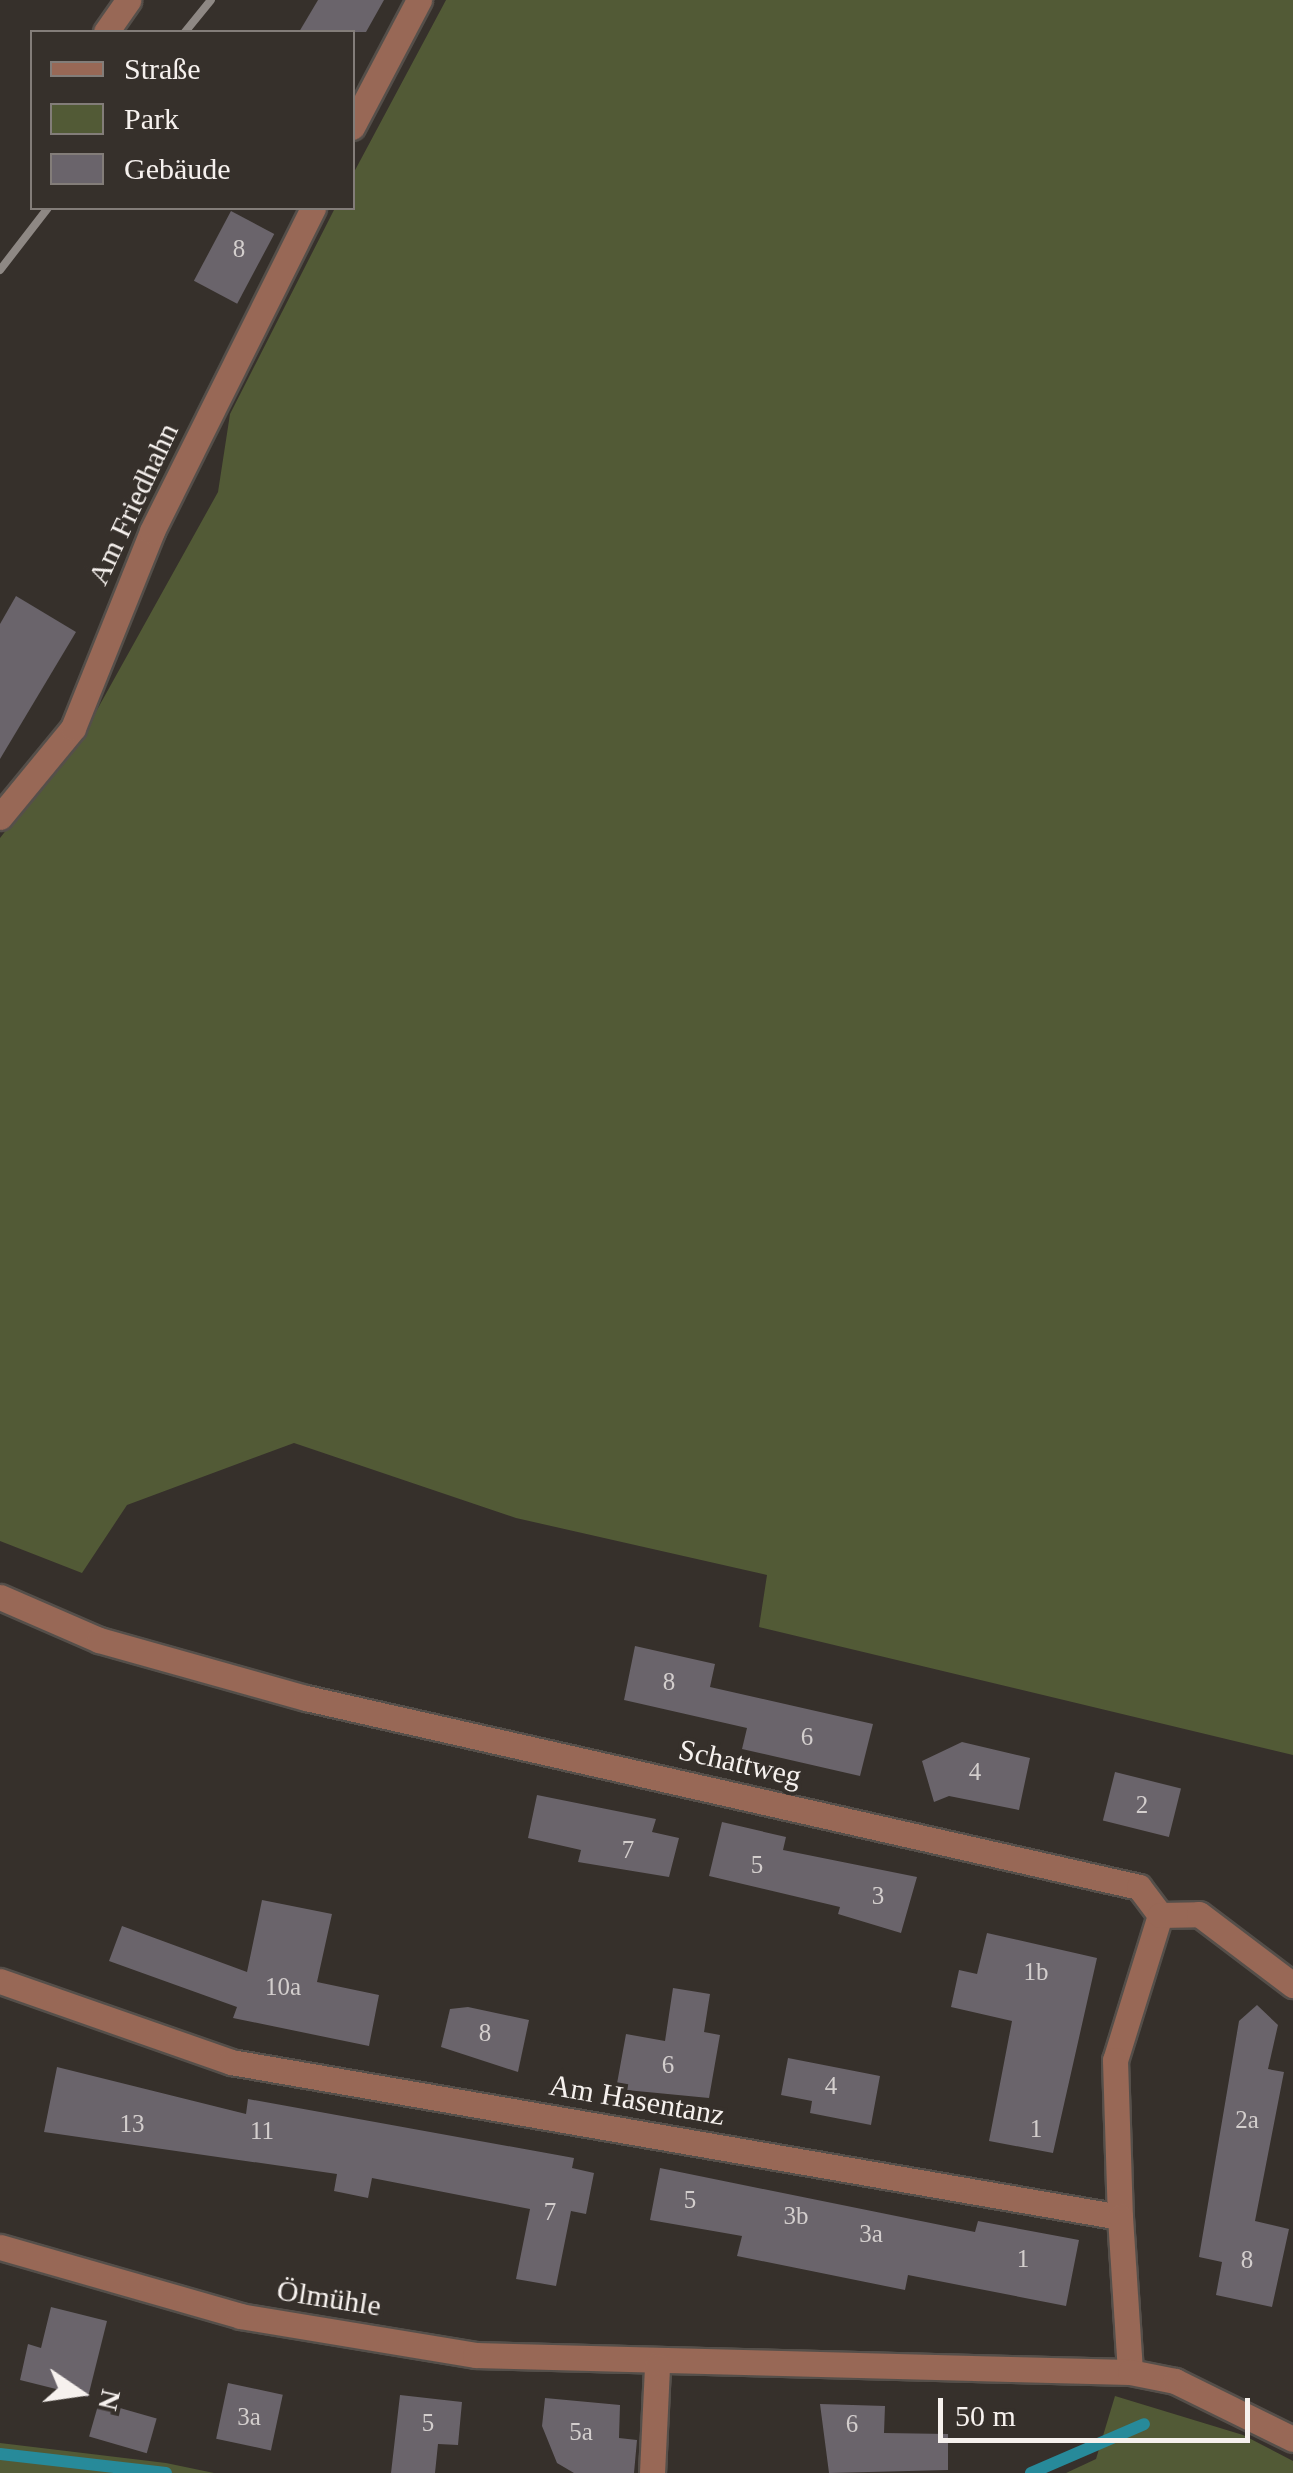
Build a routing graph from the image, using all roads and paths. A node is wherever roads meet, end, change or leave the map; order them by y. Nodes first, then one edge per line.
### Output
1 (128, 0) edge
2 (419, 0) edge
3 (107, 30) edge
4 (355, 121) edge
5 (312, 210) edge
6 (0, 818) edge
7 (0, 1597) edge
8 (1160, 1915) junction
9 (0, 1981) edge
10 (1293, 1985) edge
11 (1120, 2218) junction
12 (0, 2247) edge
13 (657, 2366) junction
14 (1130, 2372) junction
15 (1293, 2439) edge
16 (652, 2473) edge

1 - 3 street
2 - 4 street
5 - 6 street, Am Friedhahn
7 - 8 street, Schattweg
8 - 10 street
8 - 11 street
9 - 11 street, Am Hasentanz
11 - 14 street
12 - 13 street, Ölmühle
13 - 14 street, Ölmühle
13 - 16 street
14 - 15 street, Ölmühle

